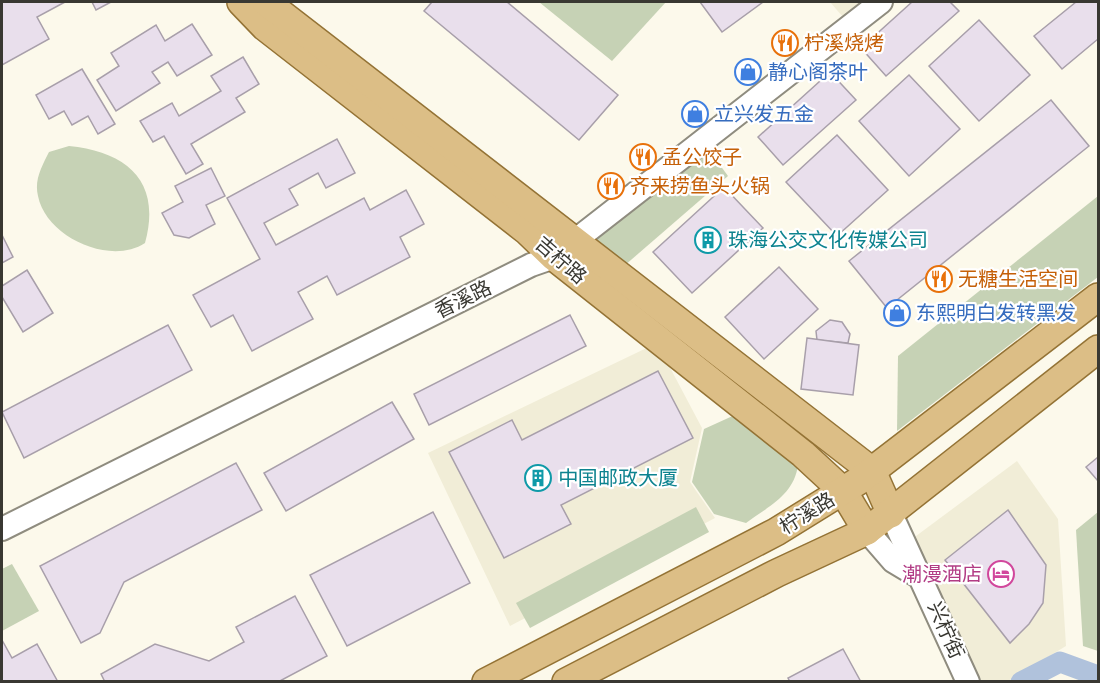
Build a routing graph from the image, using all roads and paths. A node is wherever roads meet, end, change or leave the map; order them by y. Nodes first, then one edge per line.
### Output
1 (241, 2) edge
2 (266, 2) edge
3 (881, 2) edge
4 (575, 239) junction
5 (554, 257) junction
6 (1098, 297) edge
7 (1065, 322) junction
8 (1095, 352) edge
9 (872, 471) junction
10 (843, 491) junction
11 (891, 514) junction
12 (2, 530) edge
13 (867, 531) junction
14 (923, 579) junction
15 (603, 621) junction
16 (622, 653) junction
17 (486, 681) edge
18 (566, 681) edge
19 (968, 681) edge

1 - 5 main road, 吉柠路
2 - 4 main road
3 - 4 street, 香溪路
4 - 5 street, 香溪路
4 - 9 main road
5 - 10 main road, 吉柠路
5 - 12 street, 香溪路
6 - 7 main road, 柠溪路
7 - 8 main road
7 - 9 main road, 柠溪路
8 - 11 main road, 柠溪路
9 - 10 main road, 柠溪路
9 - 11 main road
10 - 13 main road, 吉柠路
10 - 15 main road, 柠溪路
11 - 13 main road, 柠溪路
11 - 14 street, 兴柠街
13 - 14 street
13 - 16 main road, 柠溪路
14 - 19 street, 兴柠街
15 - 16 main road
15 - 17 main road, 柠溪路
16 - 18 main road, 柠溪路

